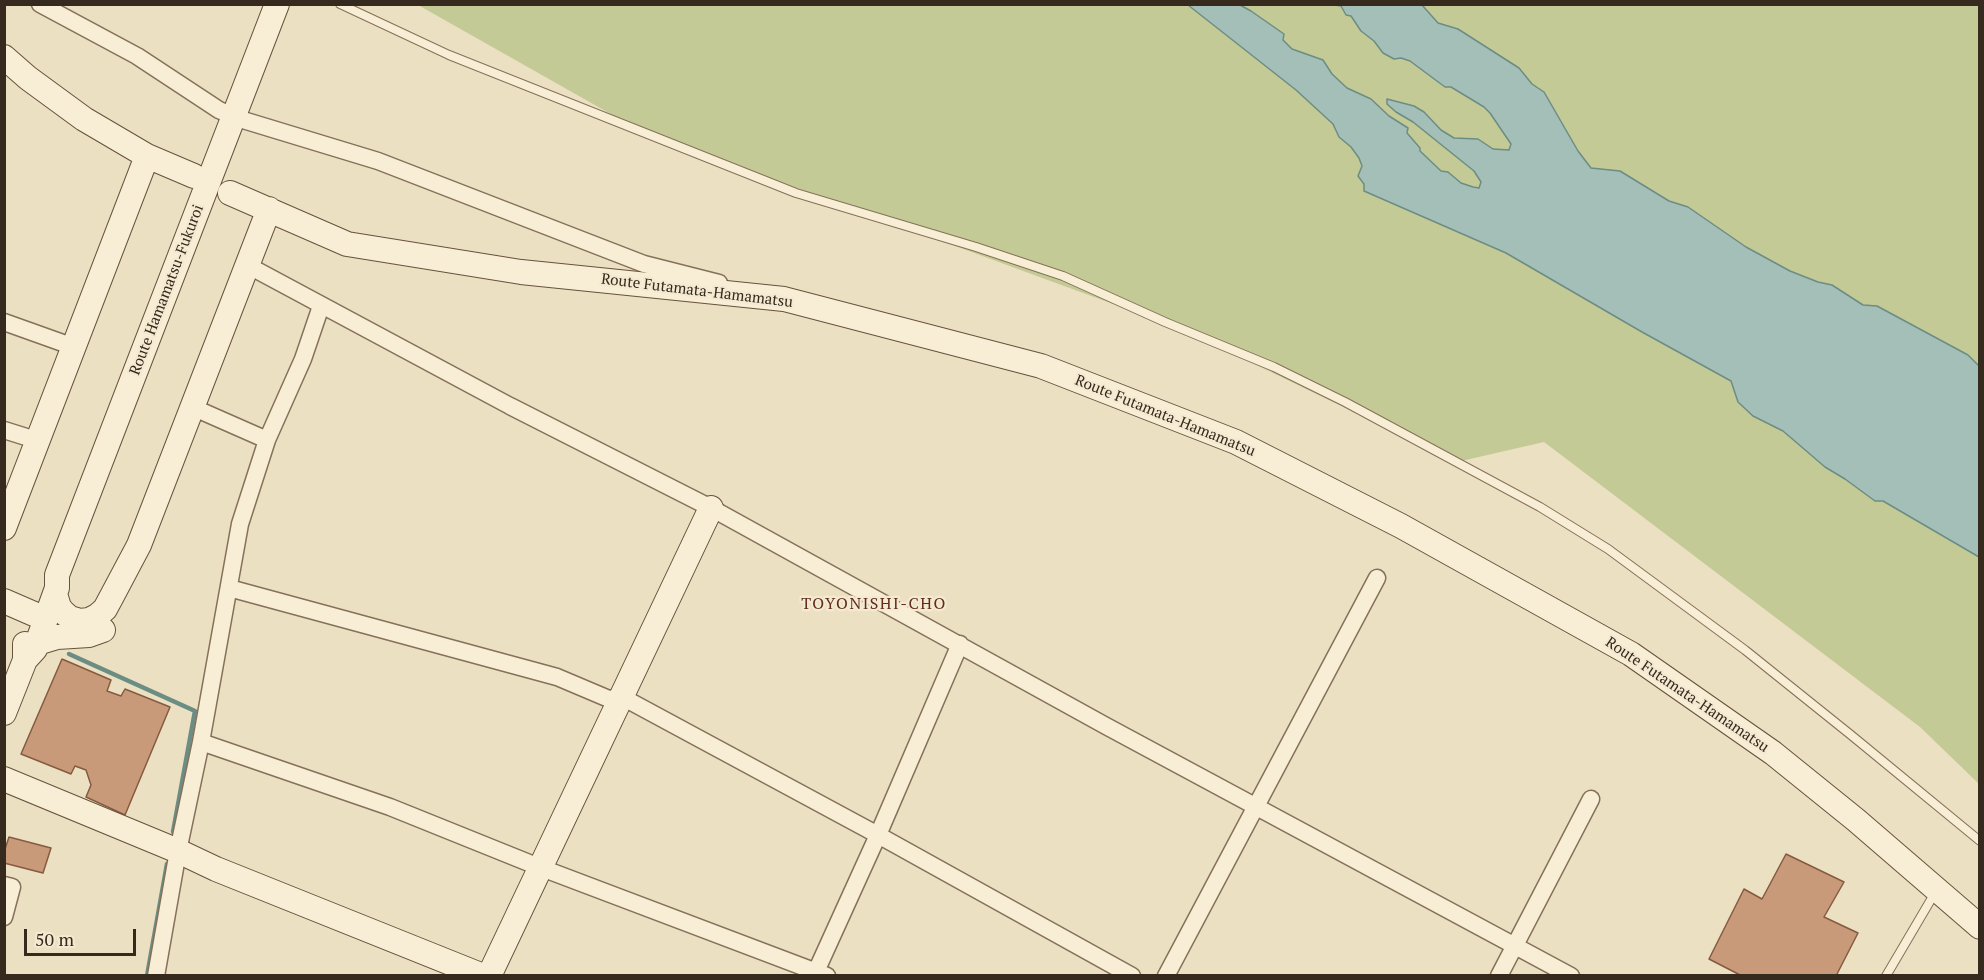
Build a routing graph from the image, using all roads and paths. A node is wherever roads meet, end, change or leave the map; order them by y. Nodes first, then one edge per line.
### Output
1 (40, 4) edge
2 (277, 4) edge
3 (340, 4) edge
4 (4, 57) edge
5 (234, 117) junction
6 (147, 156) junction
7 (194, 176) dead end
8 (230, 193) dead end
9 (269, 209) junction
10 (247, 266) junction
11 (784, 299) junction
12 (321, 306) junction
13 (4, 322) edge
14 (74, 347) junction
15 (192, 407) junction
16 (4, 430) edge
17 (267, 440) junction
18 (39, 441) junction
19 (711, 508) junction
20 (4, 528) edge
21 (139, 544) junction
22 (1377, 578) dead end
23 (56, 584) junction
24 (229, 588) junction
25 (4, 601) edge
26 (34, 614) junction
27 (960, 644) junction
28 (31, 652) junction
29 (622, 697) junction
30 (4, 713) edge
31 (201, 742) junction
32 (4, 779) edge
33 (1591, 799) dead end
34 (1257, 806) junction
35 (878, 835) junction
36 (1980, 841) edge
37 (178, 851) junction
38 (539, 867) junction
39 (4, 885) edge
40 (1936, 890) junction
41 (4, 917) edge
42 (1980, 927) edge
43 (1515, 945) junction
44 (819, 974) edge
45 (156, 975) edge
46 (483, 975) edge
47 (489, 975) edge
48 (1132, 975) edge
49 (1166, 975) edge
50 (1499, 975) edge
51 (1571, 975) edge
52 (1886, 975) edge

1 - 5 street
2 - 5 main road, Route Hamamatsu-Fukuroi
3 - 36 lane
4 - 6 main road
5 - 11 street
5 - 23 main road, Route Hamamatsu-Fukuroi
6 - 7 main road
6 - 14 main road
8 - 9 main road, Route Futamata-Hamamatsu
9 - 10 main road
9 - 11 main road, Route Futamata-Hamamatsu
10 - 12 street
10 - 15 main road
11 - 40 main road, Route Futamata-Hamamatsu
12 - 17 street
12 - 19 street
13 - 14 street
14 - 18 main road
15 - 17 street
15 - 21 main road
16 - 18 street
17 - 24 street
18 - 20 main road
19 - 27 street
19 - 29 main road
21 - 23 main road
21 - 28 main road
22 - 34 street
23 - 26 main road, Route Hamamatsu-Fukuroi
23 - 28 main road, Route Hamamatsu-Fukuroi
24 - 29 street
24 - 31 street
25 - 26 main road
26 - 28 main road, Route Hamamatsu-Fukuroi
27 - 34 street
27 - 35 street
28 - 30 main road, Route Hamamatsu-Fukuroi
29 - 35 street
29 - 38 main road
31 - 37 street
31 - 38 street
32 - 37 main road
33 - 43 street
34 - 43 street
34 - 49 street
35 - 44 street
35 - 48 street
37 - 45 street
37 - 46 main road
38 - 44 street
38 - 47 main road
39 - 41 street
40 - 42 main road, Route Futamata-Hamamatsu
40 - 52 lane
43 - 50 street
43 - 51 street

